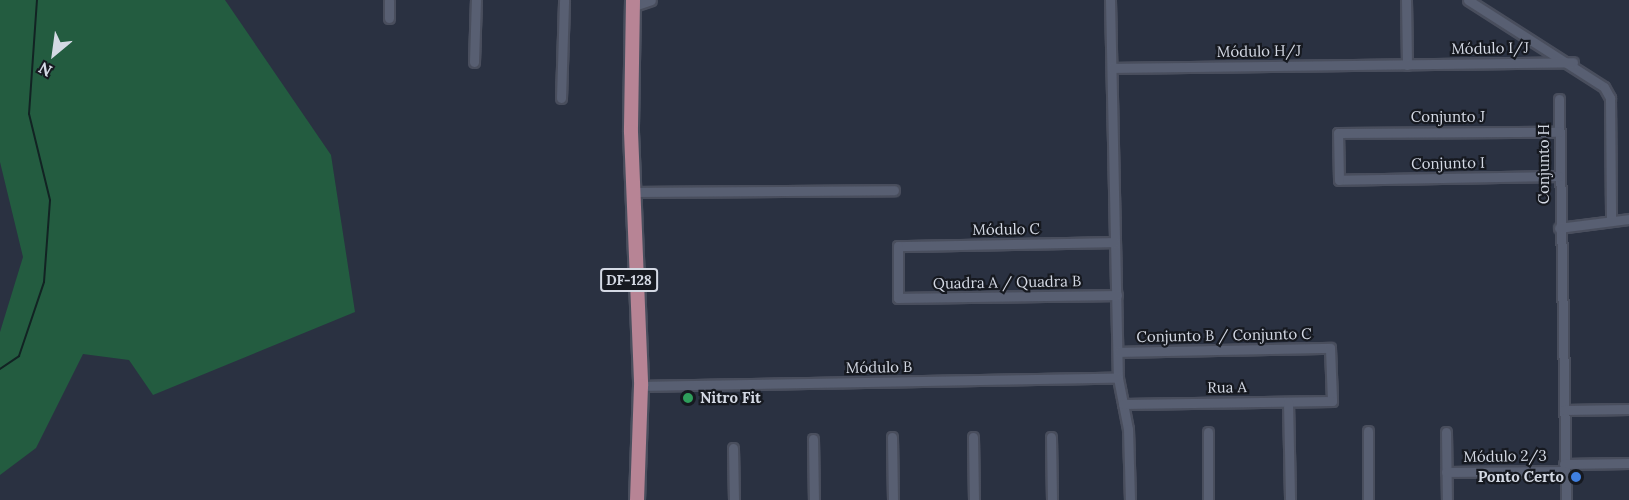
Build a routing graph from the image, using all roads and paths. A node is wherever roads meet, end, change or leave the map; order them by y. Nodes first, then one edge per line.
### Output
1 (389, 0) edge
2 (476, 0) edge
3 (564, 0) edge
4 (651, 0) edge
5 (1110, 0) edge
6 (1406, 0) edge
7 (1468, 0) edge
8 (632, 3) edge
9 (389, 18) dead end
10 (474, 62) dead end
11 (1573, 62) junction
12 (1407, 64) junction
13 (1112, 68) junction
14 (561, 98) dead end
15 (1558, 99) dead end
16 (631, 132) junction
17 (1559, 132) junction
18 (1558, 176) junction
19 (1338, 180) joint
20 (894, 190) dead end
21 (635, 192) junction
22 (1611, 219) junction
23 (1629, 219) edge
24 (1558, 228) junction
25 (636, 240) junction
26 (1115, 242) junction
27 (628, 254) junction
28 (1117, 295) junction
29 (898, 298) joint
30 (634, 345) junction
31 (1118, 352) junction
32 (631, 372) junction
33 (1118, 378) junction
34 (641, 386) junction
35 (1332, 401) joint
36 (1288, 402) junction
37 (632, 404) junction
38 (1123, 404) junction
39 (1629, 409) edge
40 (1564, 410) junction
41 (637, 428) junction
42 (1368, 431) dead end
43 (1208, 432) dead end
44 (1446, 432) dead end
45 (892, 437) dead end
46 (973, 437) dead end
47 (1051, 437) dead end
48 (813, 439) dead end
49 (734, 448) dead end
50 (1629, 463) edge
51 (1564, 467) junction
52 (1446, 472) junction
53 (638, 500) edge
54 (734, 500) edge
55 (814, 500) edge
56 (893, 500) edge
57 (974, 500) edge
58 (1052, 500) edge
59 (1130, 500) edge
60 (1208, 500) edge
61 (1290, 500) edge
62 (1368, 500) edge
63 (1447, 500) edge
64 (1566, 500) edge

1 - 9 street
2 - 10 street
3 - 14 street
4 - 8 street
5 - 13 street
6 - 12 street
7 - 11 street
8 - 16 main road, DF-128 / DF-128
11 - 12 street, Módulo I/J
11 - 22 street
12 - 13 street, Módulo H/J
13 - 26 street
15 - 17 street, Conjunto H
16 - 21 main road, DF-128 / DF-128
16 - 27 main road, DF-128 / DF-128
17 - 18 street, Conjunto H
17 - 19 street, Conjunto J
18 - 19 street, Conjunto I
18 - 24 street, Conjunto H
20 - 21 street
21 - 25 main road, DF-128 / DF-128
22 - 23 street
22 - 24 street
24 - 40 street, Conjunto H
25 - 27 main road
25 - 30 main road, DF-128 / DF-128
26 - 28 street
26 - 29 street, Módulo C
27 - 30 main road, DF-128 / DF-128
28 - 29 street, Quadra A / Quadra B
28 - 31 street
30 - 32 main road, DF-128 / DF-128
30 - 34 main road, DF-128 / DF-128
31 - 33 street
31 - 35 street, Conjunto B / Conjunto C
32 - 34 main road
32 - 37 main road, DF-128 / DF-128
33 - 34 street, Módulo B
33 - 38 street
34 - 37 main road
34 - 41 main road, DF-128 / DF-128
35 - 36 street, Rua A
36 - 38 street, Rua A
36 - 61 street
37 - 41 main road, DF-128 / DF-128
38 - 59 street
39 - 40 street
40 - 51 street, Conjunto H
41 - 53 main road, DF-128 / DF-128
42 - 62 street
43 - 60 street
44 - 52 street
45 - 56 street
46 - 57 street
47 - 58 street
48 - 55 street
49 - 54 street
50 - 51 street, Módulo 2/3
51 - 52 street, Módulo 2/3
51 - 64 street, Conjunto H
52 - 63 street

